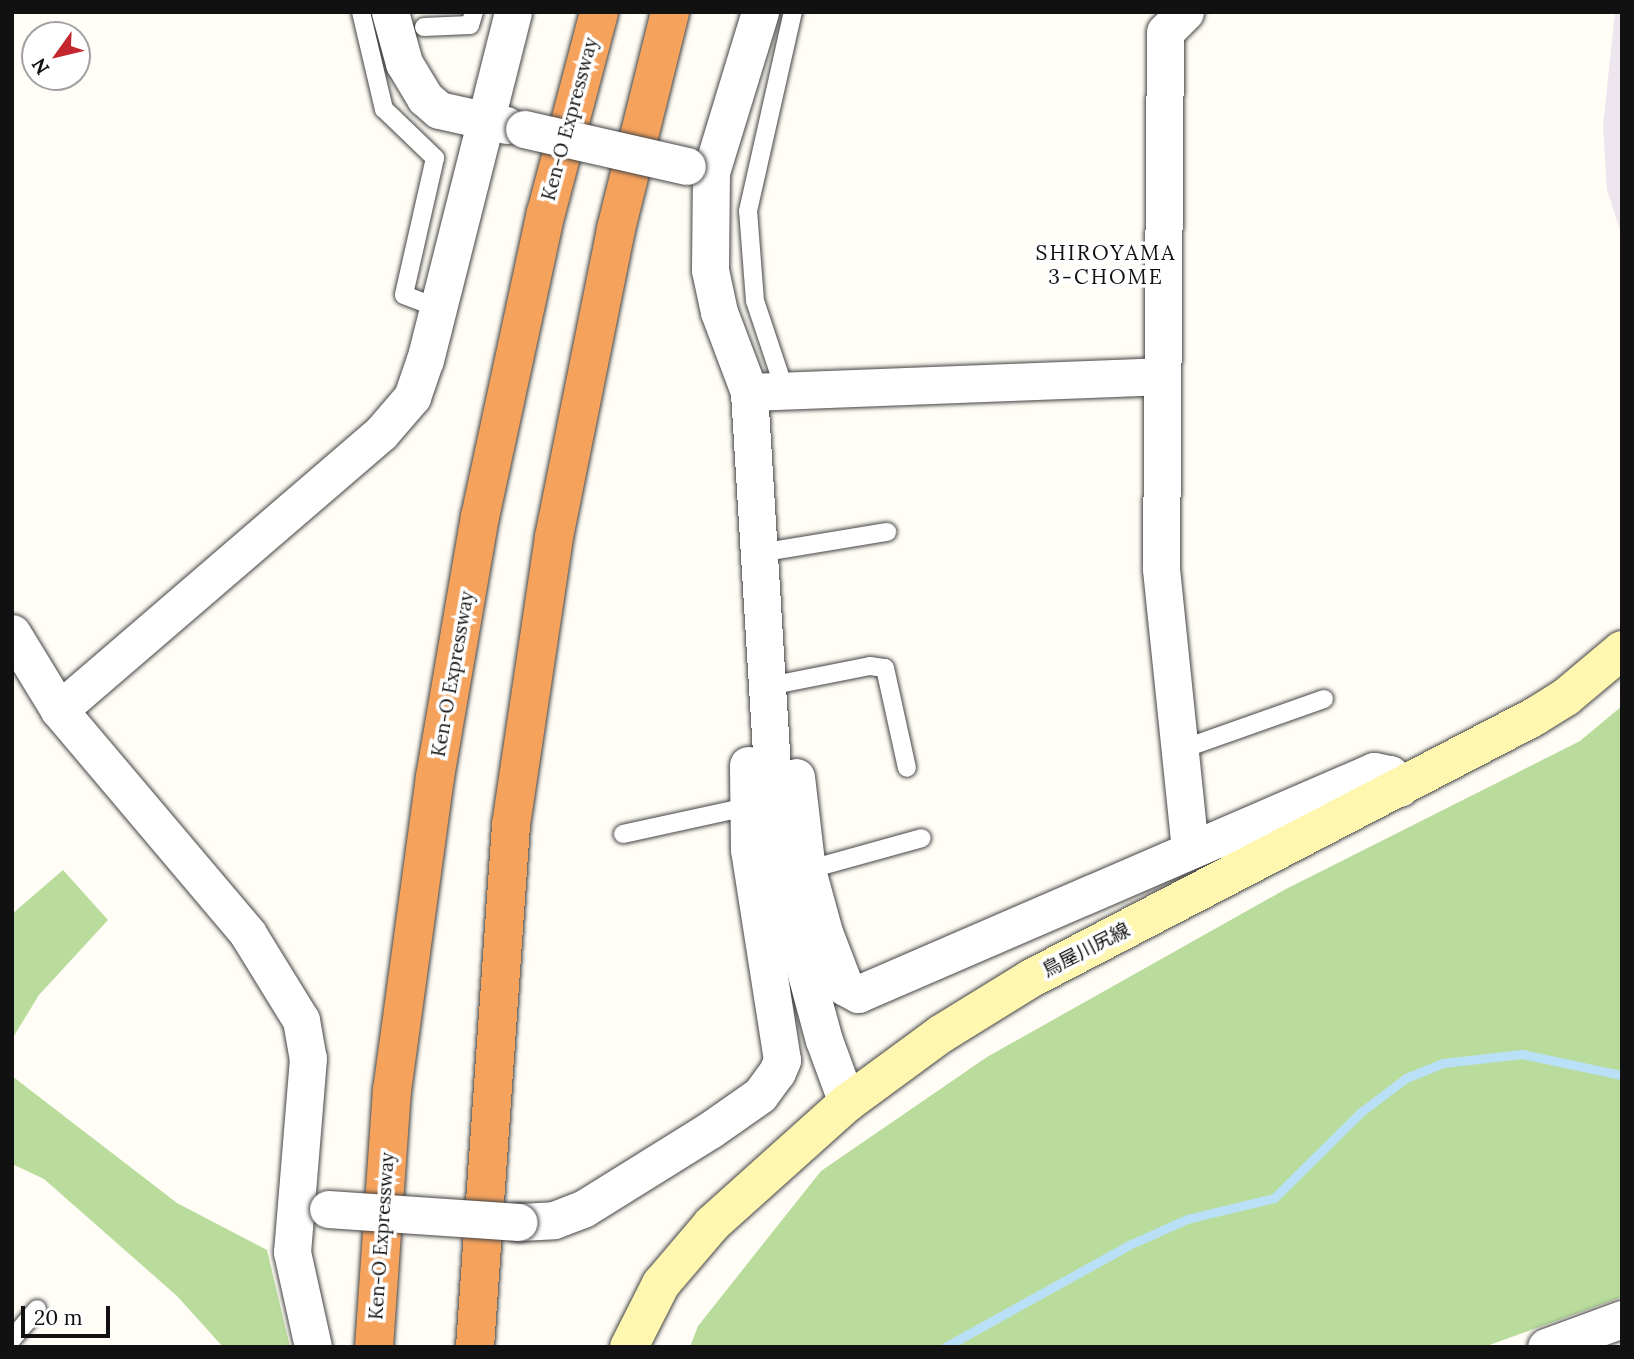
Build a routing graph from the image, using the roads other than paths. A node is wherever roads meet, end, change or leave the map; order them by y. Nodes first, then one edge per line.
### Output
1 (361, 12) edge
2 (390, 12) edge
3 (474, 12) edge
4 (513, 12) edge
5 (599, 12) edge
6 (670, 12) edge
7 (760, 12) edge
8 (793, 12) edge
9 (1185, 12) edge
10 (424, 27) dead end
11 (483, 120) junction
12 (699, 169) junction
13 (438, 308) junction
14 (1161, 376) junction
15 (785, 391) junction
16 (749, 392) junction
17 (887, 532) dead end
18 (760, 553) junction
19 (12, 633) edge
20 (1622, 650) edge
21 (770, 694) junction
22 (1324, 699) dead end
23 (59, 710) junction
24 (1177, 751) junction
25 (907, 768) dead end
26 (1401, 789) junction
27 (747, 807) junction
28 (623, 834) dead end
29 (922, 838) dead end
30 (1190, 849) junction
31 (807, 870) junction
32 (848, 1103) junction
33 (312, 1207) junction
34 (37, 1309) dead end
35 (1622, 1319) edge
36 (12, 1339) edge
37 (313, 1347) edge
38 (374, 1347) edge
39 (475, 1347) edge
40 (629, 1347) edge
41 (1546, 1347) edge

1 - 13 lane
2 - 11 street
3 - 10 lane
4 - 11 street
5 - 38 highway, Ken-O Expressway
6 - 39 highway
7 - 12 street
8 - 15 lane
9 - 14 street
11 - 12 street, bridge
11 - 13 street
12 - 16 street
13 - 23 street
14 - 15 street
14 - 24 street
15 - 16 street
16 - 18 street
17 - 18 lane
18 - 21 street
19 - 23 street
20 - 26 main road, 鳥屋川尻線
21 - 25 lane
21 - 27 street
21 - 31 street
21 - 32 street
22 - 24 lane
23 - 33 street
24 - 30 street
26 - 30 street
26 - 32 main road, 鳥屋川尻線
27 - 28 lane
27 - 33 street, bridge
29 - 31 lane
30 - 31 street
32 - 40 main road, 鳥屋川尻線
33 - 37 street
34 - 36 lane
35 - 41 street

